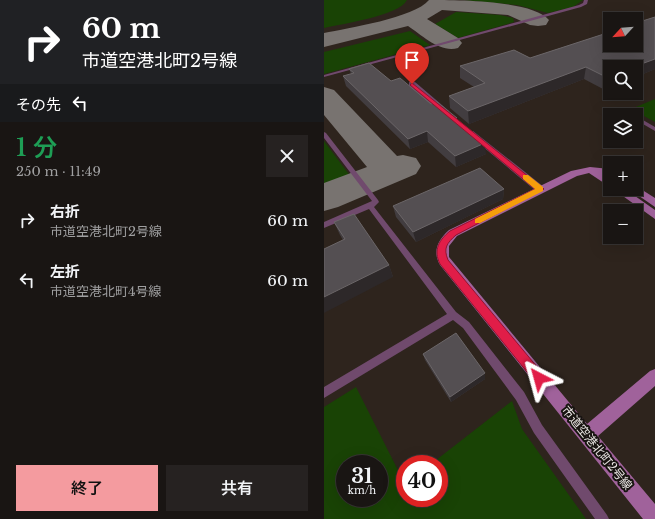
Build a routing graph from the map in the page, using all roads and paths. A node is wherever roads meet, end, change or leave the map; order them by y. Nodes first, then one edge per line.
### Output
1 (586, 0) edge
2 (324, 76) edge
3 (412, 84) dead end
4 (455, 120) edge
5 (643, 122) edge
6 (655, 128) edge
7 (467, 129) edge
8 (324, 134) edge
9 (590, 170) junction
10 (603, 171) edge
11 (603, 179) edge
12 (540, 189) junction
13 (643, 195) edge
14 (628, 196) edge
15 (655, 203) edge
16 (370, 206) junction
17 (655, 215) edge
18 (324, 225) edge
19 (453, 315) junction
20 (655, 376) edge
21 (324, 393) edge
22 (587, 436) junction
23 (603, 519) edge
24 (654, 519) edge

1 - 2 lane
3 - 4 street
5 - 6 lane
7 - 12 street
8 - 16 lane
9 - 10 street, 市道空港北町2号線
9 - 11 street
9 - 12 street, 市道空港北町2号線
12 - 22 street, 市道空港北町2号線
13 - 15 street
14 - 17 street
16 - 18 lane
16 - 19 lane
19 - 21 lane
19 - 23 lane
20 - 22 street
22 - 24 street, 市道空港北町2号線

